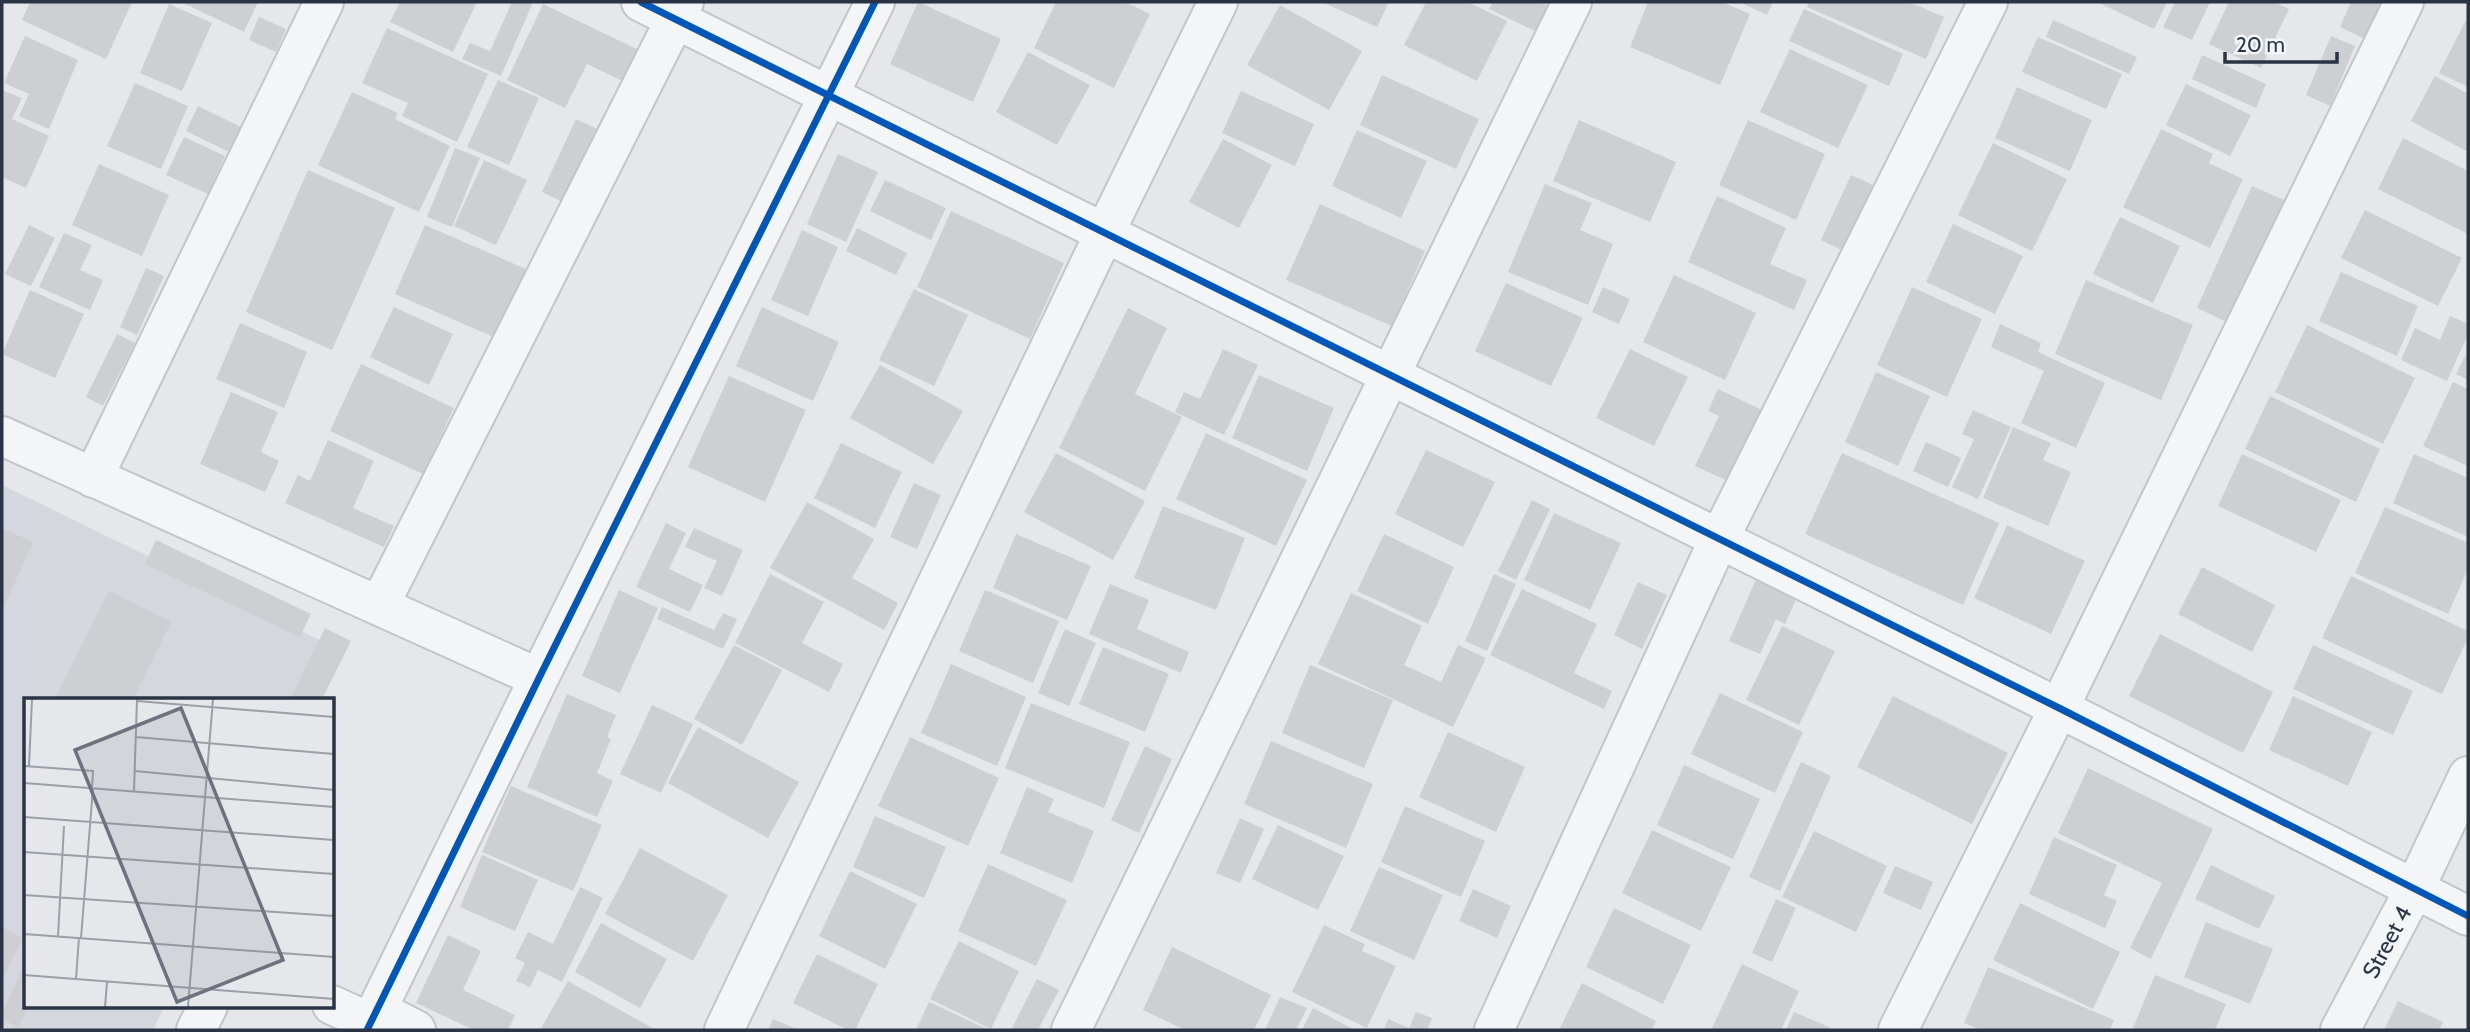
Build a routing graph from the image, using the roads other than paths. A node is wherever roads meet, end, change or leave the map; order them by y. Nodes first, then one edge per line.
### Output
1 (324, 2) edge
2 (641, 2) edge
3 (875, 2) edge
4 (1218, 2) edge
5 (1572, 2) edge
6 (1988, 2) edge
7 (2404, 2) edge
8 (680, 10) edge
9 (828, 95) junction
10 (1105, 232) junction
11 (1391, 375) junction
12 (2, 436) edge
13 (93, 478) junction
14 (1719, 539) junction
15 (379, 606) junction
16 (539, 678) junction
17 (2059, 708) junction
18 (2468, 776) edge
19 (2414, 890) junction
20 (2468, 916) edge
21 (334, 1006) edge
22 (208, 1007) edge
23 (371, 1021) edge
24 (196, 1030) edge
25 (416, 1030) edge
26 (724, 1030) edge
27 (1071, 1030) edge
28 (1494, 1030) edge
29 (1898, 1030) edge
30 (2340, 1030) edge

1 - 13 street
2 - 8 street
3 - 9 street
4 - 10 street
5 - 11 street
6 - 14 street
7 - 17 street
8 - 9 street
8 - 15 street
9 - 10 street
9 - 16 street
10 - 11 street
10 - 26 street
11 - 14 street
11 - 27 street
12 - 13 street
13 - 15 street
14 - 17 street
14 - 28 street
15 - 16 street
16 - 23 street
17 - 19 street
17 - 29 street
18 - 19 street, Street 4
19 - 20 street
19 - 30 street, Street 4
21 - 23 street
22 - 24 street
23 - 25 street

